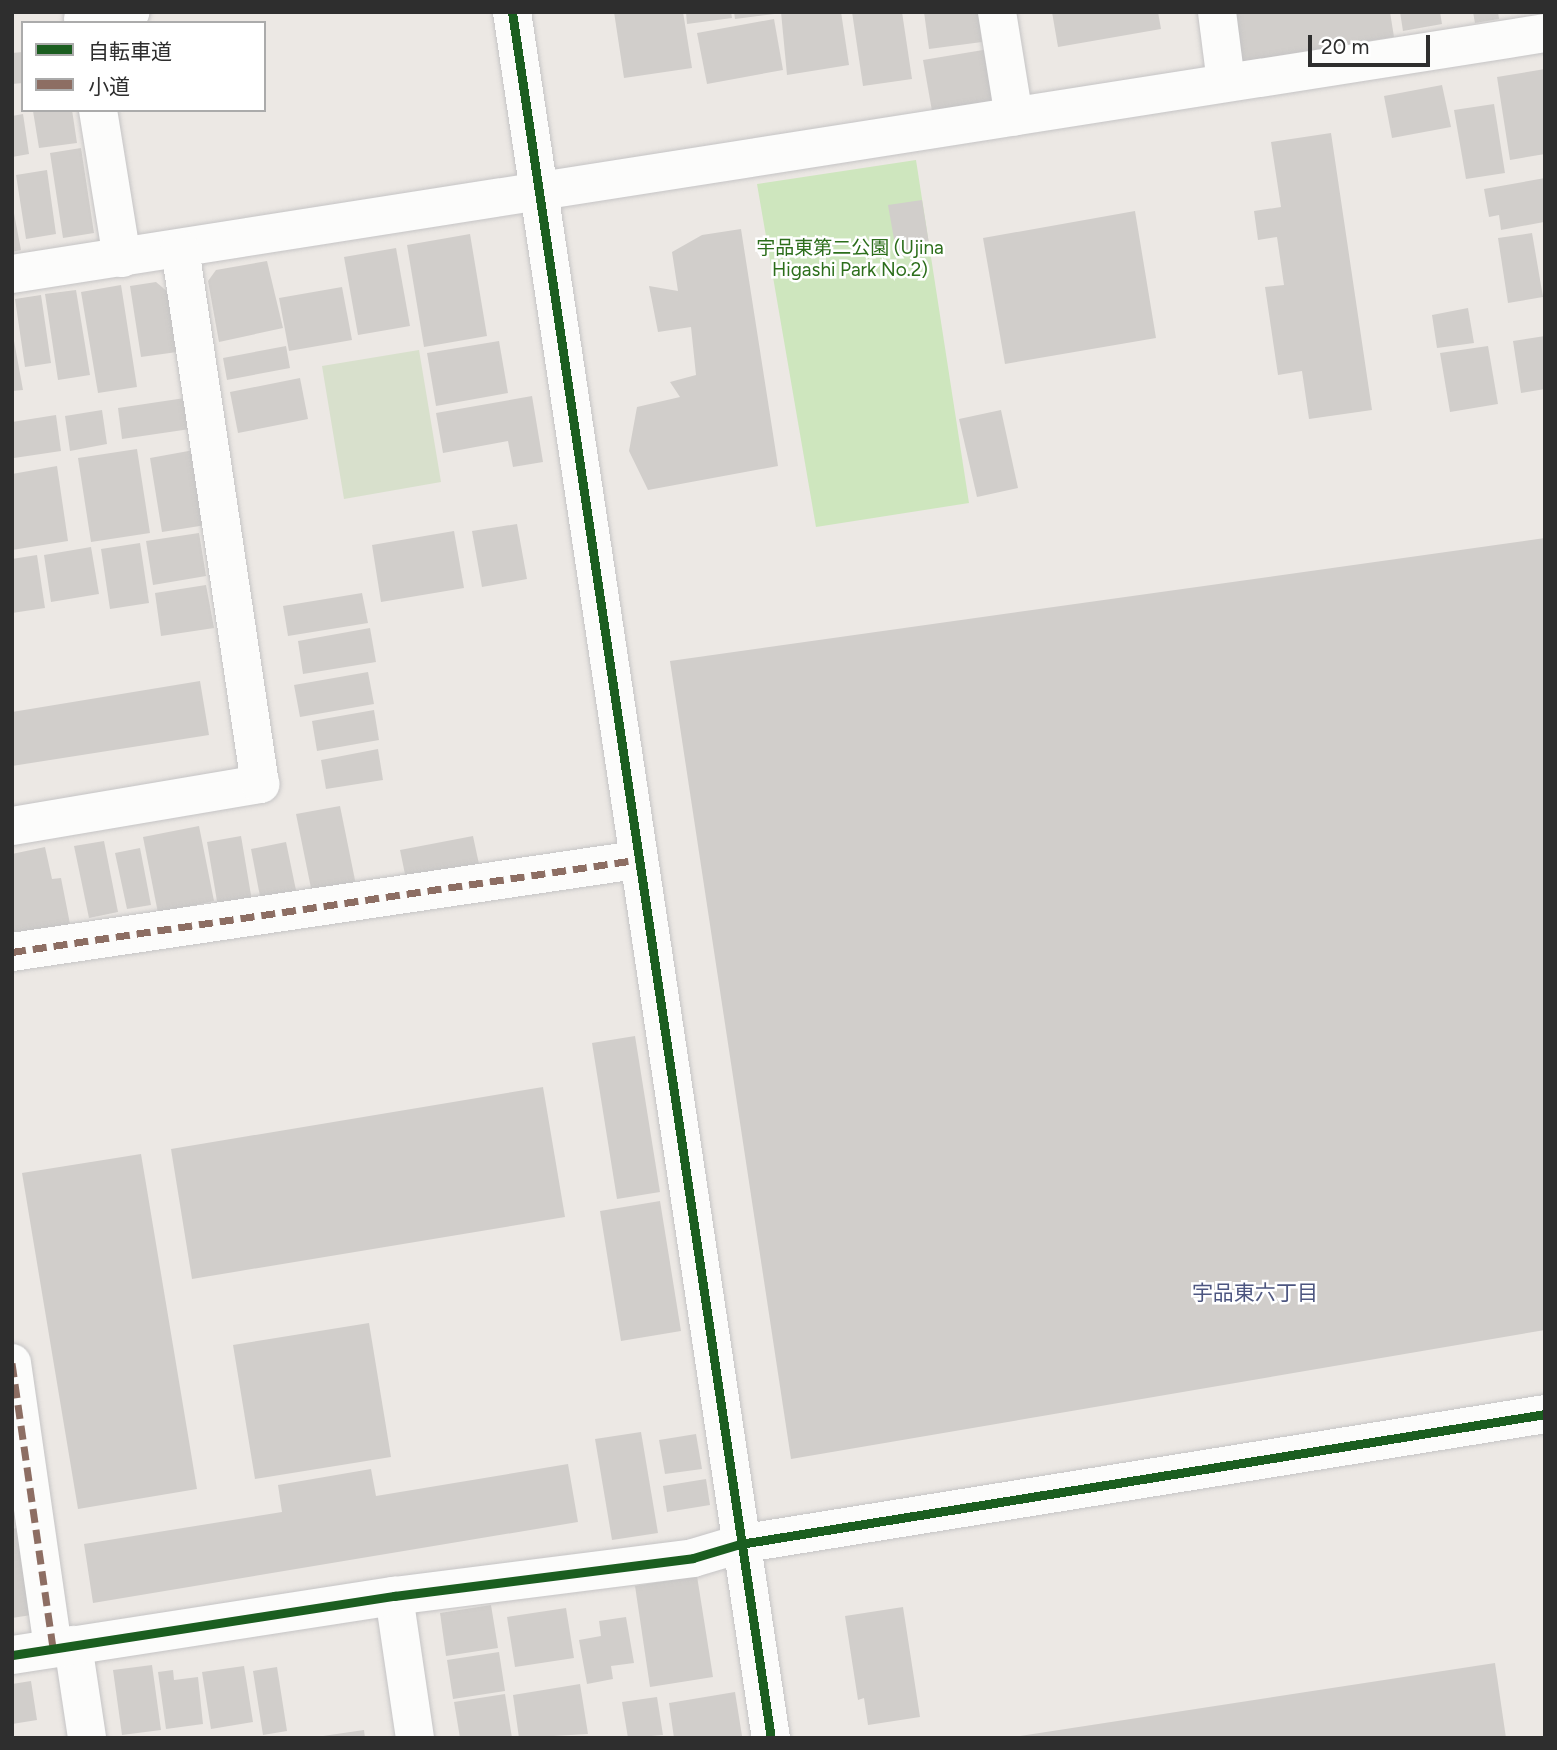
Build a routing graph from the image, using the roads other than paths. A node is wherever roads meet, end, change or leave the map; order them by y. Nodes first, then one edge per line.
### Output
1 (130, 12) edge
2 (512, 12) edge
3 (997, 12) edge
4 (1217, 12) edge
5 (83, 18) edge
6 (1462, 29) edge
7 (1545, 33) edge
8 (1226, 82) junction
9 (98, 112) edge
10 (1014, 117) junction
11 (541, 194) junction
12 (180, 249) junction
13 (122, 258) junction
14 (12, 274) edge
15 (12, 826) edge
16 (636, 860) junction
17 (12, 952) edge
18 (12, 1363) edge
19 (1545, 1415) edge
20 (740, 1544) junction
21 (394, 1596) junction
22 (63, 1646) junction
23 (12, 1655) edge
24 (87, 1738) edge
25 (415, 1738) edge
26 (771, 1738) edge

1 - 5 street
2 - 11 street
3 - 10 street
4 - 8 street
6 - 7 street
6 - 8 street
8 - 10 street
9 - 13 street
10 - 11 street
11 - 12 street
11 - 16 street
12 - 13 street
12 - 15 street
13 - 14 street
16 - 17 street
16 - 20 street
18 - 22 street
19 - 20 street
20 - 21 street
20 - 26 street
21 - 22 street
21 - 25 street
22 - 23 street
22 - 24 street

